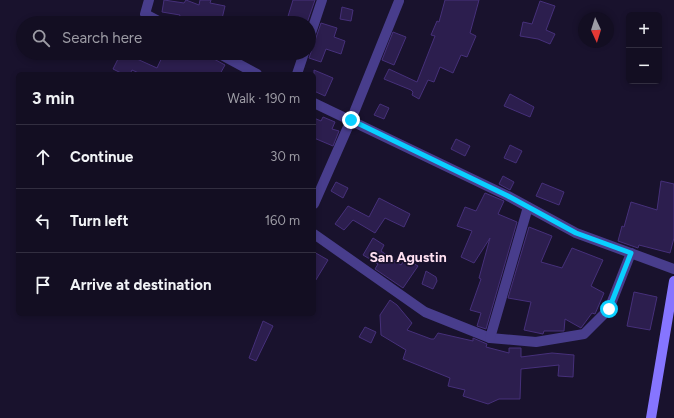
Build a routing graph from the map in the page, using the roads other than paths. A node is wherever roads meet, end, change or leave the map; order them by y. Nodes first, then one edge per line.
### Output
1 (149, 0) edge
2 (322, 0) edge
3 (399, 1) edge
4 (149, 16) edge
5 (316, 18) edge
6 (231, 60) edge
7 (302, 60) edge
8 (253, 72) edge
9 (298, 72) edge
10 (316, 104) edge
11 (351, 120) junction
12 (316, 199) edge
13 (528, 207) junction
14 (316, 235) edge
15 (631, 253) junction
16 (674, 269) edge
17 (674, 282) edge
18 (490, 338) junction
19 (651, 418) edge

1 - 4 street
2 - 5 street
3 - 11 street
6 - 8 street
7 - 9 street
10 - 11 street
11 - 12 street
11 - 13 street
13 - 15 street
13 - 18 street
14 - 18 street
15 - 16 street
15 - 18 street
17 - 19 street

